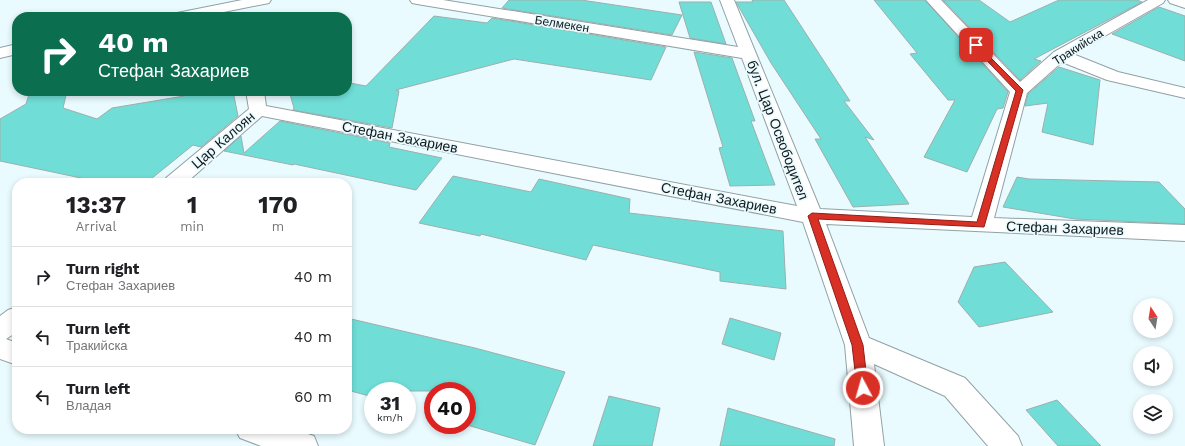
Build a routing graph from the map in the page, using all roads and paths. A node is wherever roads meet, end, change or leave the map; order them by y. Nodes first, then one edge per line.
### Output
1 (264, 0) edge
2 (417, 0) edge
3 (727, 0) edge
4 (933, 0) edge
5 (1158, 0) edge
6 (1175, 0) edge
7 (244, 2) edge
8 (1185, 4) edge
9 (199, 12) edge
10 (12, 50) edge
11 (0, 53) edge
12 (749, 54) junction
13 (1060, 55) junction
14 (1019, 90) junction
15 (1185, 93) edge
16 (256, 96) edge
17 (258, 110) junction
18 (179, 178) edge
19 (812, 216) junction
20 (980, 225) junction
21 (1185, 233) edge
22 (12, 321) edge
23 (0, 331) edge
24 (858, 345) junction
25 (0, 348) edge
26 (12, 352) edge
27 (266, 434) edge
28 (303, 446) edge
29 (869, 446) edge
30 (1006, 446) edge

1 - 7 street
2 - 12 street, Белмекен
3 - 12 street, бул. Цар Освободител
4 - 14 street
5 - 13 street, Тракийска
6 - 8 street
7 - 9 street
10 - 11 street
12 - 19 street, бул. Цар Освободител
13 - 14 street, Тракийска
13 - 15 street
14 - 20 street
16 - 17 street, Цар Калоян
17 - 18 street, Цар Калоян
17 - 19 street, Стефан Захариев
19 - 20 street, Стефан Захариев
19 - 24 street, бул. Цар Освободител
20 - 21 street, Стефан Захариев
22 - 23 street
24 - 29 street, бул. Цар Освободител
24 - 30 street
25 - 26 street
27 - 28 street

